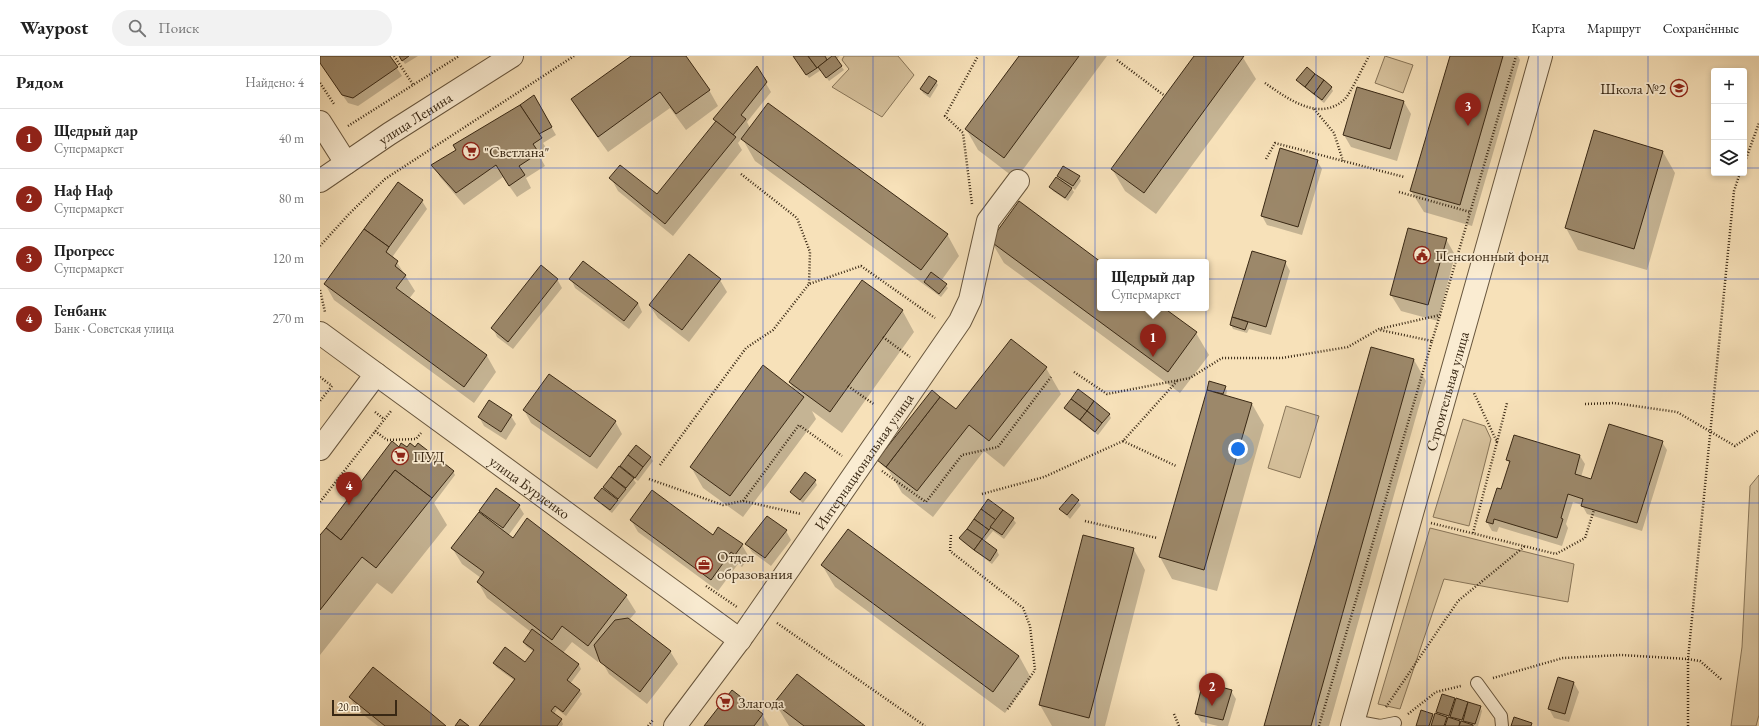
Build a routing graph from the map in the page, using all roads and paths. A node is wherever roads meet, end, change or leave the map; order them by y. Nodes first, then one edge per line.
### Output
1 (394, 56) edge
2 (460, 56) edge
3 (512, 56) edge
4 (574, 56) edge
5 (978, 56) edge
6 (1369, 56) edge
7 (1516, 56) edge
8 (1541, 56) edge
9 (1117, 60) dead end
10 (1265, 83) dead end
11 (414, 86) junction
12 (1165, 96) dead end
13 (1314, 108) junction
14 (320, 122) edge
15 (1759, 123) edge
16 (348, 126) dead end
17 (1747, 156) edge
18 (1266, 160) dead end
19 (1343, 161) junction
20 (346, 163) junction
21 (741, 174) dead end
22 (1739, 176) edge
23 (1404, 178) dead end
24 (320, 181) edge
25 (1018, 181) dead end
26 (1399, 192) dead end
27 (973, 209) dead end
28 (1470, 212) junction
29 (320, 245) edge
30 (808, 284) junction
31 (320, 290) edge
32 (1440, 315) junction
33 (937, 319) dead end
34 (323, 324) edge
35 (1379, 330) junction
36 (883, 337) dead end
37 (1432, 341) junction
38 (912, 358) dead end
39 (1074, 372) dead end
40 (376, 374) junction
41 (320, 377) edge
42 (1052, 377) dead end
43 (1176, 381) junction
44 (848, 386) dead end
45 (1474, 393) dead end
46 (320, 401) edge
47 (1507, 404) dead end
48 (1585, 404) dead end
49 (394, 407) dead end
50 (878, 407) dead end
51 (373, 411) dead end
52 (384, 419) junction
53 (424, 429) dead end
54 (1710, 430) junction
55 (1759, 430) edge
56 (375, 431) junction
57 (1123, 441) junction
58 (1497, 442) junction
59 (320, 449) edge
60 (844, 457) dead end
61 (660, 465) dead end
62 (876, 466) dead end
63 (1176, 466) dead end
64 (650, 479) dead end
65 (982, 494) dead end
66 (743, 501) junction
67 (320, 502) edge
68 (1594, 510) dead end
69 (804, 515) dead end
70 (1085, 521) dead end
71 (1436, 524) dead end
72 (1473, 533) junction
73 (951, 535) dead end
74 (1157, 538) dead end
75 (1525, 546) junction
76 (771, 620) dead end
77 (740, 640) junction
78 (1688, 658) junction
79 (1722, 680) dead end
80 (1477, 683) junction
81 (1007, 710) dead end
82 (658, 714) dead end
83 (1174, 714) dead end
84 (1395, 723) joint
85 (1358, 724) edge
86 (648, 726) edge
87 (675, 726) edge
88 (925, 726) edge
89 (1179, 726) edge
90 (1319, 726) edge
91 (1502, 726) edge
92 (1688, 726) edge

1 - 11 path
2 - 11 path
3 - 20 street, улица Ленина
4 - 29 path
5 - 27 path
6 - 13 path
7 - 28 path
8 - 85 street, Строительная улица
9 - 12 path
10 - 13 path
11 - 16 path
13 - 19 path
14 - 20 street
15 - 17 path
18 - 19 path
19 - 23 path
20 - 24 street, улица Ленина
21 - 30 path
22 - 54 path
25 - 77 street, Интернациональная улица
26 - 28 path
28 - 32 path
30 - 33 path
30 - 61 path
31 - 34 path
32 - 35 path
32 - 37 path
34 - 40 street, улица Бурденко
35 - 37 path
35 - 43 path
36 - 38 path
37 - 90 path
39 - 43 path
40 - 59 street
40 - 77 street, улица Бурденко
41 - 46 path
42 - 62 path
43 - 57 path
44 - 50 path
45 - 58 path
47 - 58 path
48 - 54 path
49 - 52 path
51 - 52 path
52 - 56 path
53 - 56 path
54 - 55 path
54 - 78 path
56 - 67 path
57 - 63 path
57 - 65 path
58 - 72 path
60 - 66 path
64 - 66 path
66 - 69 path
68 - 75 path
70 - 74 path
71 - 72 path
72 - 75 path
73 - 81 path
75 - 85 path
76 - 88 path
77 - 87 street, Интернациональная улица
78 - 79 path
78 - 80 path
78 - 92 path
80 - 84 path
80 - 91 lane
82 - 86 path
83 - 89 path
84 - 85 lane

